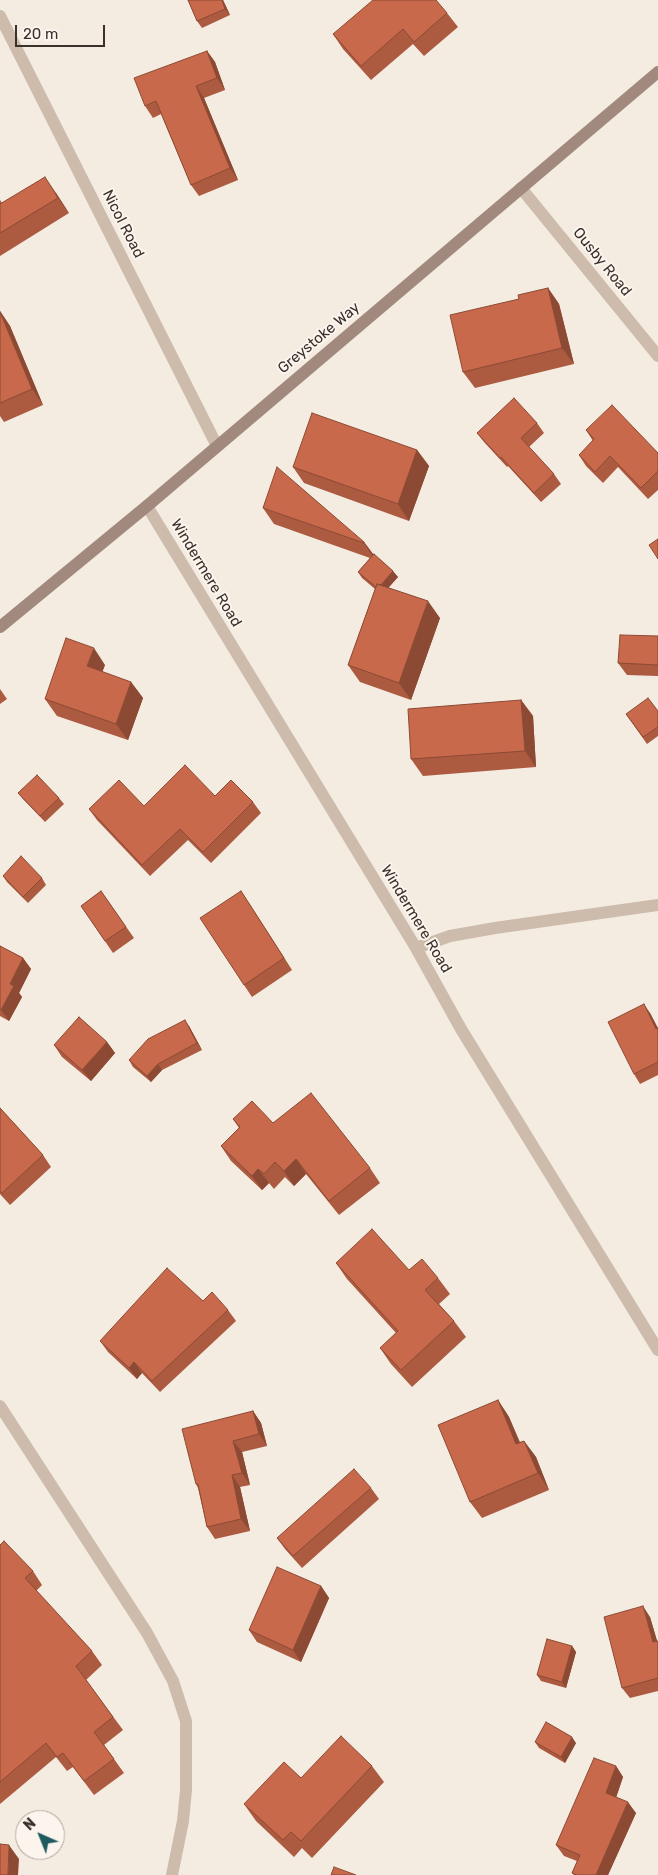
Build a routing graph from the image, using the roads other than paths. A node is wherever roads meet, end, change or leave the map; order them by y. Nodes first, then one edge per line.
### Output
1 (0, 16) edge
2 (658, 72) edge
3 (521, 188) junction
4 (658, 356) edge
5 (217, 446) junction
6 (147, 506) junction
7 (0, 628) edge
8 (658, 905) edge
9 (416, 948) junction
10 (658, 1350) edge
11 (0, 1406) edge
12 (172, 1875) edge

1 - 5 street, Nicol Road
2 - 3 street, Greystoke Way
3 - 4 street, Ousby Road
3 - 5 street, Greystoke Way
5 - 6 street, Greystoke Way
6 - 7 street, Greystoke Way
6 - 9 street, Windermere Road
8 - 9 street
9 - 10 street, Windermere Road
11 - 12 street

